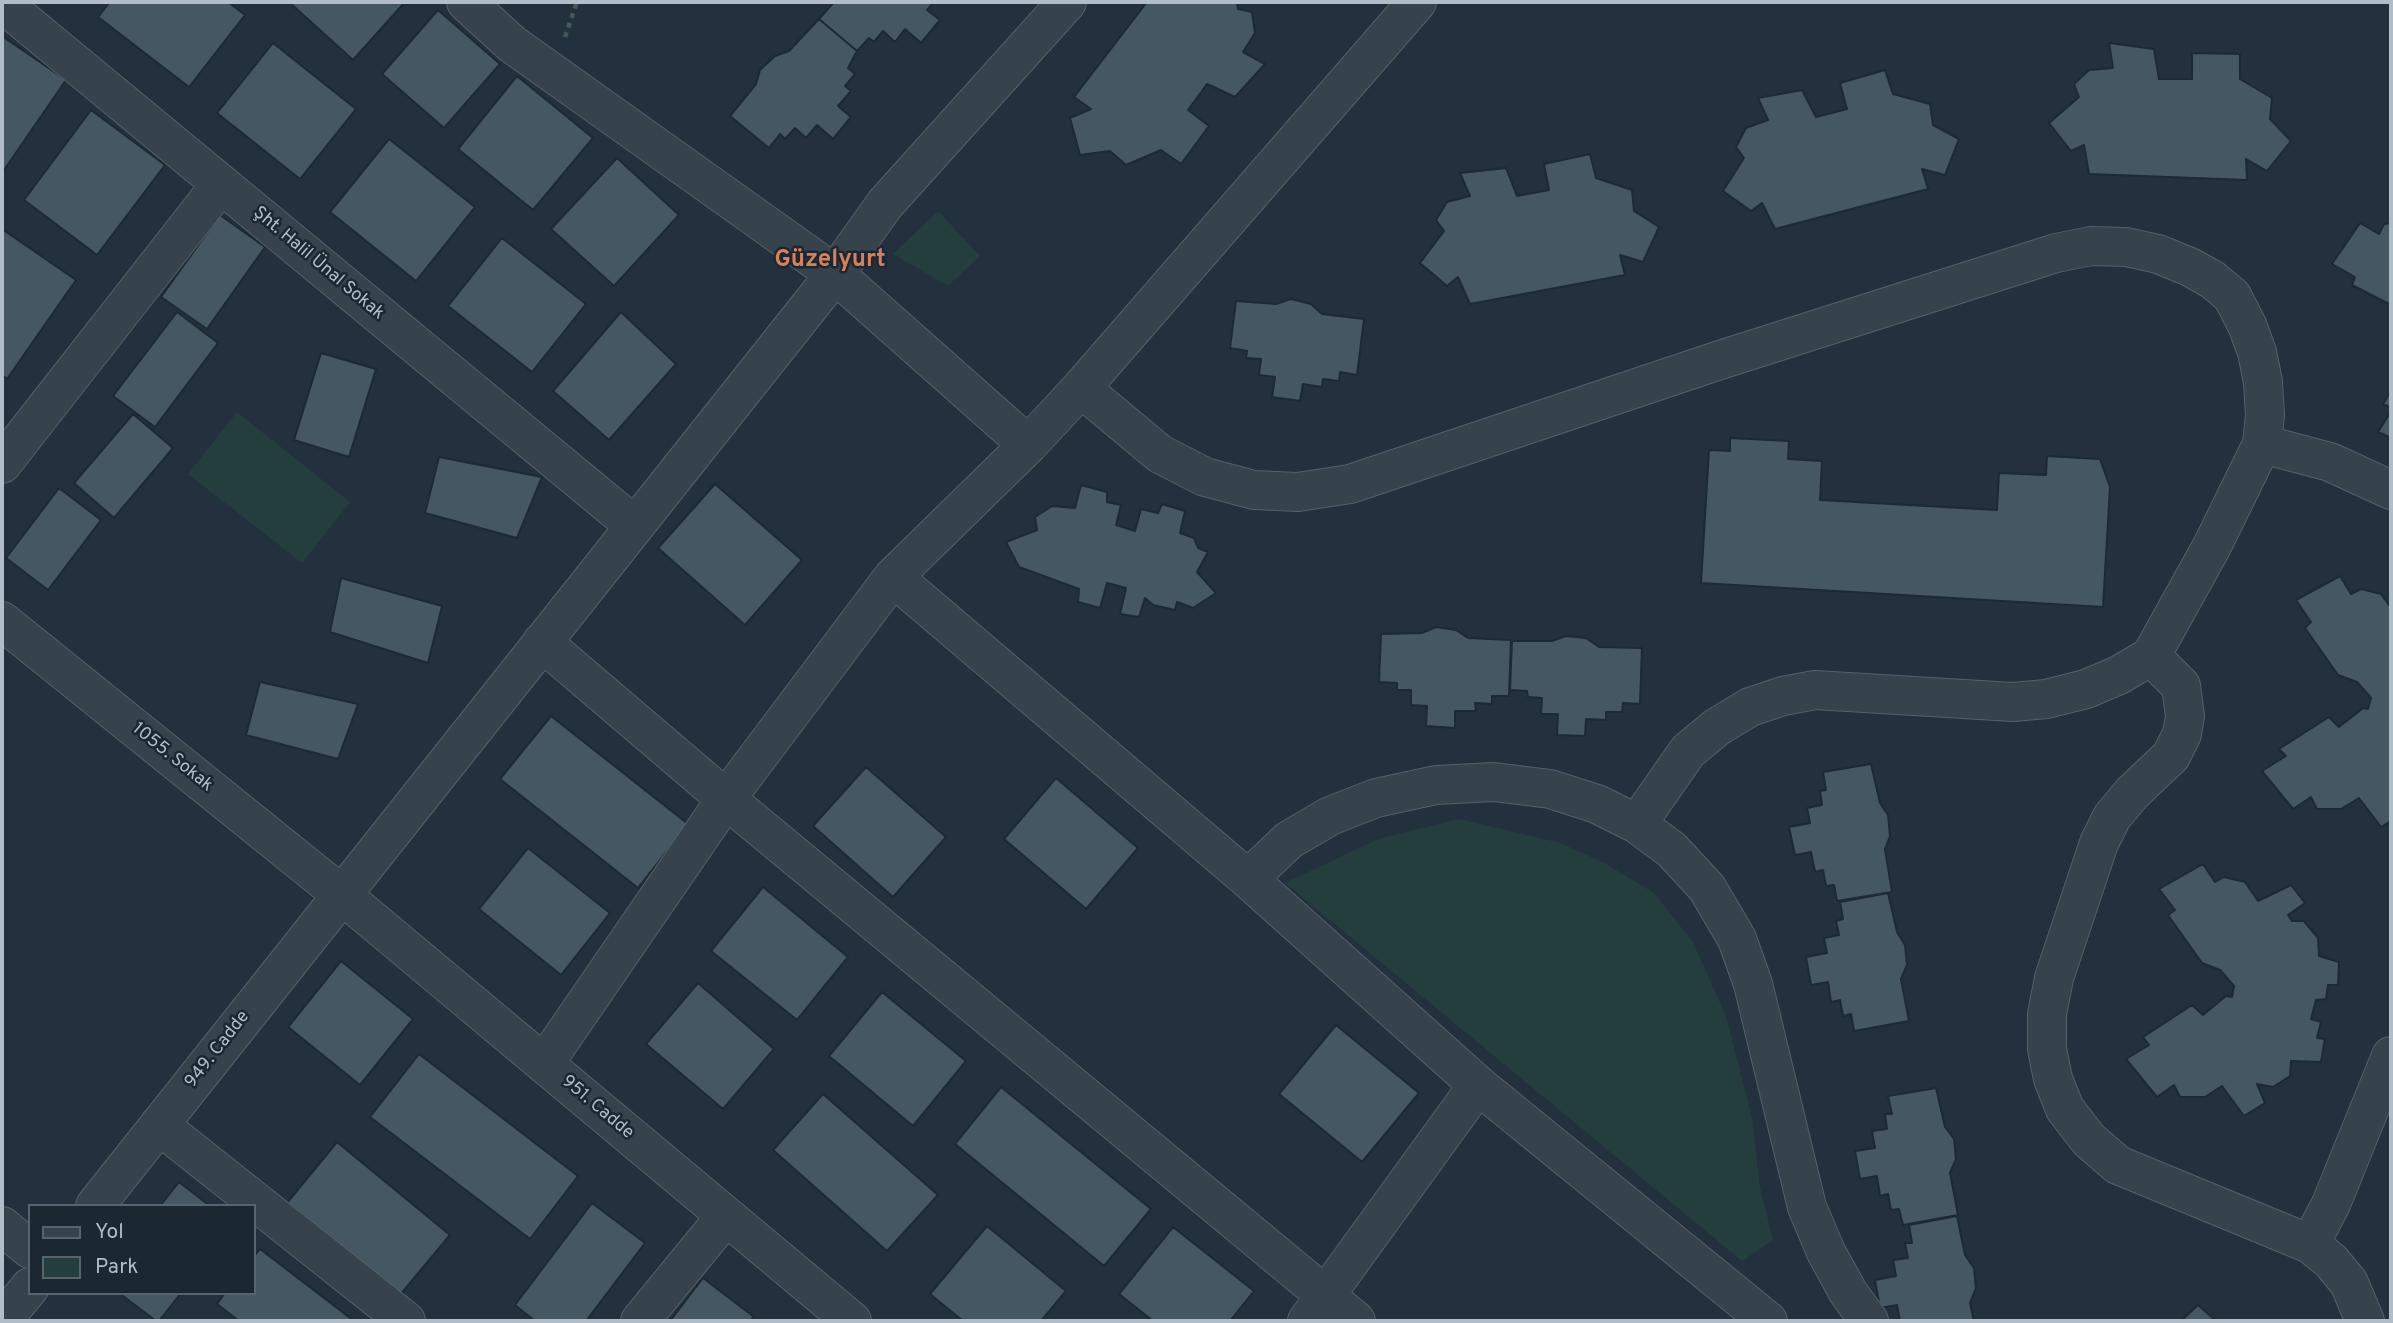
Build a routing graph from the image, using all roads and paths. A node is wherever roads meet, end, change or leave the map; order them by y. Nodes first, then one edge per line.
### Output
1 (466, 2) edge
2 (1067, 2) edge
3 (1417, 2) edge
4 (2, 3) edge
5 (221, 184) junction
6 (835, 274) junction
7 (1081, 388) junction
8 (2262, 444) junction
9 (1028, 445) junction
10 (2, 464) edge
11 (2391, 490) edge
12 (635, 526) junction
13 (893, 577) junction
14 (2, 621) edge
15 (542, 642) junction
16 (2151, 656) junction
17 (726, 799) junction
18 (1637, 824) junction
19 (1248, 879) junction
20 (342, 895) junction
21 (2391, 1056) edge
22 (544, 1064) junction
23 (1478, 1086) junction
24 (159, 1125) junction
25 (97, 1204) edge
26 (726, 1216) junction
27 (2, 1226) edge
28 (2310, 1244) junction
29 (28, 1247) edge
30 (1317, 1309) edge
31 (406, 1321) edge
32 (640, 1321) edge
33 (852, 1321) edge
34 (1356, 1321) edge
35 (1768, 1321) edge
36 (1869, 1321) edge
37 (2365, 1321) edge

1 - 6 street
2 - 6 street, 949. Cadde
3 - 7 street
4 - 5 street, Şht. Halil Ünal Sokak
5 - 10 street
5 - 12 street, Şht. Halil Ünal Sokak
6 - 9 street
6 - 12 street, 949. Cadde
7 - 8 street
7 - 9 street
8 - 11 street
8 - 16 street
9 - 13 street
12 - 15 street, 949. Cadde
13 - 17 street
13 - 19 street
14 - 20 street, 1055. Sokak
15 - 17 street
15 - 20 street, 949. Cadde
16 - 18 street
16 - 28 street
17 - 22 street
17 - 30 street
18 - 19 street
18 - 36 street
19 - 23 street
20 - 22 street, 951. Cadde
20 - 24 street, 949. Cadde
21 - 28 street
22 - 26 street, 951. Cadde
23 - 30 street
23 - 35 street
24 - 25 street, 949. Cadde
24 - 31 street
26 - 32 street
26 - 33 street, 951. Cadde
27 - 29 street
28 - 37 street
30 - 34 street

